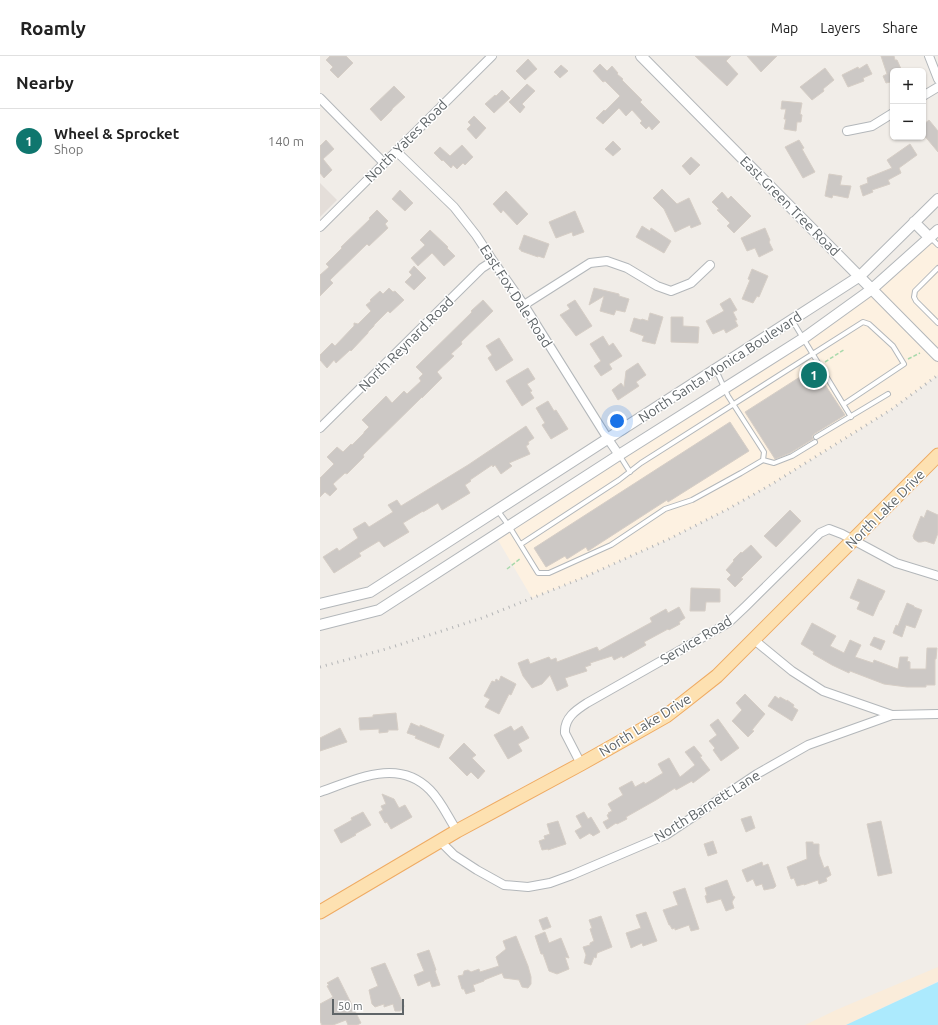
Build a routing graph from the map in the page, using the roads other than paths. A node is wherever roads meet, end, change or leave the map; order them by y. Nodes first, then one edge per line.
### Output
1 (492, 56) edge
2 (641, 56) edge
3 (929, 56) edge
4 (938, 79) edge
5 (938, 87) edge
6 (926, 94) edge
7 (320, 98) edge
8 (890, 115) edge
9 (847, 131) dead end
10 (396, 151) junction
11 (384, 163) junction
12 (938, 199) edge
13 (914, 222) junction
14 (320, 226) edge
15 (938, 230) edge
16 (930, 238) junction
17 (938, 245) edge
18 (493, 261) junction
19 (710, 265) dead end
20 (938, 268) edge
21 (860, 276) junction
22 (872, 289) junction
23 (524, 305) junction
24 (792, 320) junction
25 (938, 323) edge
26 (804, 338) junction
27 (936, 350) edge
28 (813, 354) junction
29 (716, 370) junction
30 (725, 388) junction
31 (888, 394) dead end
32 (734, 404) junction
33 (844, 404) junction
34 (851, 417) junction
35 (320, 428) edge
36 (608, 439) junction
37 (619, 455) junction
38 (938, 455) edge
39 (763, 460) junction
40 (630, 472) junction
41 (498, 510) junction
42 (509, 526) junction
43 (854, 540) junction
44 (521, 544) junction
45 (938, 576) edge
46 (320, 604) edge
47 (320, 625) edge
48 (753, 639) junction
49 (938, 714) edge
50 (892, 715) junction
51 (581, 764) junction
52 (320, 792) edge
53 (457, 831) junction
54 (440, 841) junction
55 (320, 912) edge

1 - 10 street, North Yates Road
2 - 21 street, East Green Tree Road
3 - 4 street
5 - 6 street
7 - 11 street
8 - 9 street
10 - 11 street, North Yates Road
10 - 18 street, East Fox Dale Road
11 - 14 street, North Yates Road
12 - 13 street, North Santa Monica Boulevard
13 - 16 street
13 - 21 street, North Santa Monica Boulevard
15 - 16 street, North Santa Monica Boulevard
16 - 17 lane
16 - 22 street, North Santa Monica Boulevard
18 - 23 street, East Fox Dale Road
18 - 35 street, North Reynard Road
19 - 23 street
20 - 25 lane
21 - 22 street, East Green Tree Road
21 - 24 street, North Santa Monica Boulevard
22 - 26 street, North Santa Monica Boulevard
22 - 27 street, East Green Tree Road
23 - 36 street, East Fox Dale Road
24 - 26 lane
24 - 29 street, North Santa Monica Boulevard
26 - 28 lane
26 - 30 street, North Santa Monica Boulevard
28 - 32 lane
28 - 33 lane
28 - 33 lane
29 - 30 lane
29 - 36 street, North Santa Monica Boulevard
30 - 32 lane
30 - 37 street, North Santa Monica Boulevard
31 - 34 lane
32 - 39 lane
32 - 40 lane
33 - 34 lane
34 - 39 lane
36 - 37 street, East Fox Dale Road
36 - 41 street, North Santa Monica Boulevard
37 - 40 lane
37 - 42 street, North Santa Monica Boulevard
38 - 43 main road, North Lake Drive
39 - 44 lane
40 - 44 lane
41 - 42 lane
41 - 46 street, North Santa Monica Boulevard
42 - 44 lane
42 - 47 street, North Santa Monica Boulevard
43 - 45 street, Service Road
43 - 48 main road, North Lake Drive
43 - 51 street, Service Road
48 - 50 street
48 - 51 main road, North Lake Drive
49 - 50 street, North Barnett Lane
50 - 54 street, North Barnett Lane
51 - 53 main road, North Lake Drive
52 - 53 street
53 - 54 main road, North Lake Drive
54 - 55 main road, North Lake Drive

